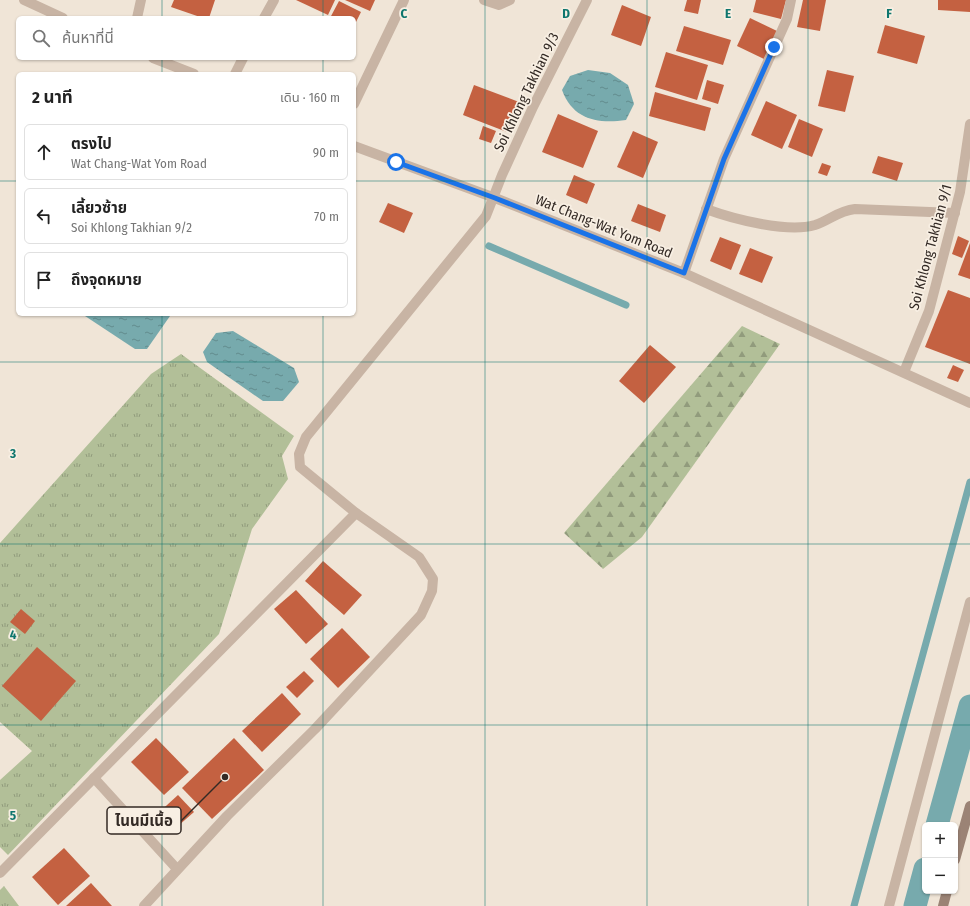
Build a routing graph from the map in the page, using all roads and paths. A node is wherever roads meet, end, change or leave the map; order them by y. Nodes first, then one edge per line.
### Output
1 (24, 0) edge
2 (141, 0) edge
3 (274, 0) edge
4 (404, 0) edge
5 (484, 0) edge
6 (510, 0) edge
7 (587, 0) edge
8 (791, 0) edge
9 (59, 16) edge
10 (137, 16) edge
11 (265, 16) edge
12 (156, 60) edge
13 (243, 60) edge
14 (175, 71) edge
15 (236, 72) edge
16 (356, 100) edge
17 (970, 124) edge
18 (356, 147) edge
19 (495, 198) junction
20 (706, 209) junction
21 (955, 213) junction
22 (684, 273) junction
23 (904, 372) junction
24 (970, 403) edge
25 (356, 513) junction
26 (970, 602) edge
27 (94, 778) junction
28 (970, 806) edge
29 (956, 858) edge
30 (177, 869) junction
31 (0, 873) edge
32 (946, 894) edge
33 (144, 906) edge
34 (888, 906) edge
35 (942, 906) edge

1 - 9 street
2 - 10 street
3 - 11 street
4 - 16 street
5 - 6 street
7 - 19 street, Soi Khlong Takhian 9/3
8 - 20 street
12 - 14 street
13 - 15 street
17 - 21 street, Soi Khlong Takhian 9/1
18 - 19 street, Wat Chang-Wat Yom Road
19 - 22 street, Wat Chang-Wat Yom Road
19 - 25 street, Soi Khlong Takhian 9/3
20 - 21 street
20 - 22 street
21 - 23 street, Soi Khlong Takhian 9/1
22 - 23 street, Wat Chang-Wat Yom Road
23 - 24 street, Wat Chang-Wat Yom Road
25 - 27 street
25 - 30 street
26 - 34 street
27 - 30 street
27 - 31 street
28 - 29 street
30 - 33 street
32 - 35 street

